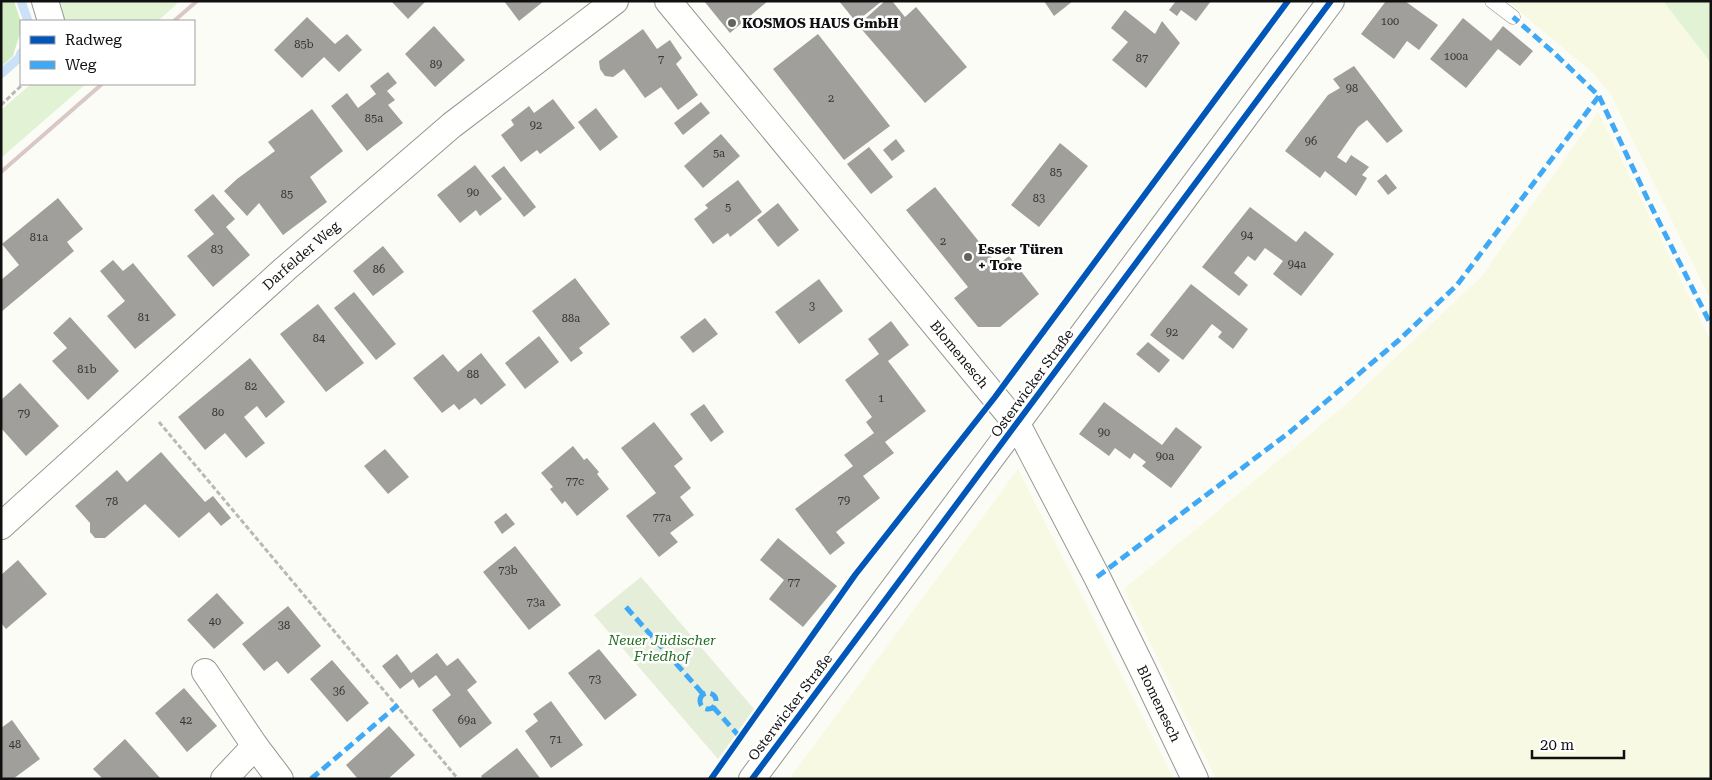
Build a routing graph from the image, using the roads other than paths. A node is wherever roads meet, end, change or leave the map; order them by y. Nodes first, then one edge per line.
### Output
1 (45, 1) edge
2 (615, 1) edge
3 (668, 1) edge
4 (1331, 1) edge
5 (1492, 1) edge
6 (1513, 17) dead end
7 (51, 20) edge
8 (1017, 424) junction
9 (1, 526) edge
10 (204, 672) dead end
11 (256, 746) junction
12 (224, 779) edge
13 (280, 779) edge
14 (752, 779) edge
15 (1195, 779) edge

1 - 7 street
2 - 9 street, Darfelder Weg
3 - 8 street, Blomenesch
4 - 8 street, Osterwicker Straße
5 - 6 lane
8 - 14 street, Osterwicker Straße
8 - 15 street, Blomenesch
10 - 11 street
11 - 12 street
11 - 13 street

